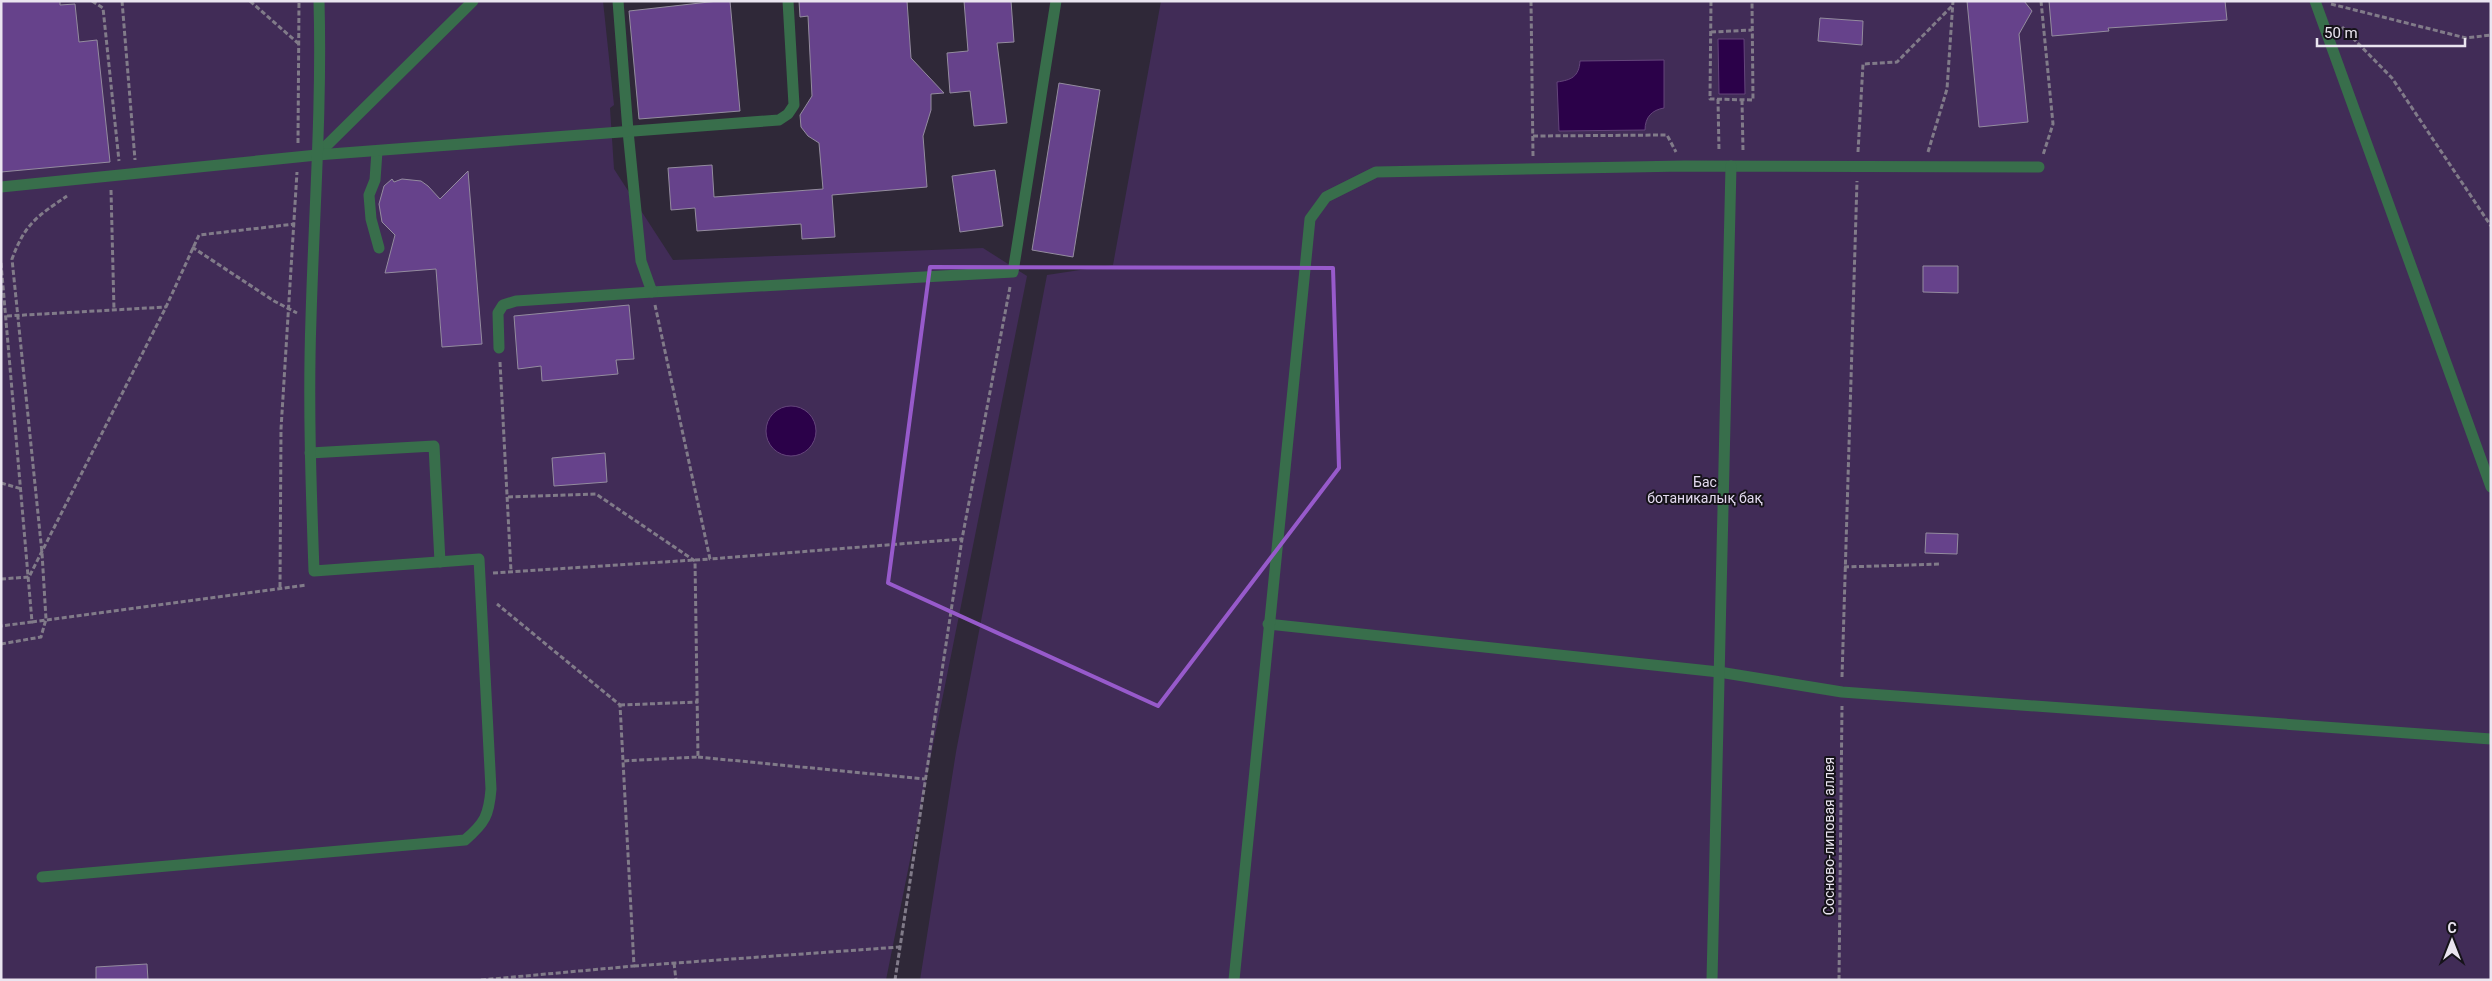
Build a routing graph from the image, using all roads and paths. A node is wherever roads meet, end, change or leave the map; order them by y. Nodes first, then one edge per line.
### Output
1 (92, 1) edge
2 (122, 1) edge
3 (250, 1) edge
4 (299, 1) edge
5 (319, 1) edge
6 (473, 1) edge
7 (618, 1) edge
8 (788, 1) edge
9 (1056, 1) edge
10 (1531, 1) edge
11 (1712, 1) edge
12 (1752, 1) edge
13 (2040, 1) edge
14 (2315, 1) edge
15 (1953, 3) edge
16 (2328, 4) dead end
17 (2337, 22) dead end
18 (1752, 30) junction
19 (1711, 32) junction
20 (2491, 35) edge
21 (300, 45) junction
22 (1718, 99) junction
23 (1742, 100) junction
24 (628, 131) junction
25 (1533, 136) junction
26 (378, 151) junction
27 (317, 155) junction
28 (297, 158) junction
29 (1684, 166) junction
30 (1731, 166) junction
31 (1857, 167) junction
32 (1923, 167) junction
33 (2039, 167) joint
34 (317, 168) junction
35 (1534, 168) junction
36 (297, 170) junction
37 (287, 171) dead end
38 (136, 173) junction
39 (115, 181) junction
40 (1, 187) edge
41 (102, 188) dead end
42 (77, 193) dead end
43 (316, 221) junction
44 (295, 224) junction
45 (2491, 226) edge
46 (192, 247) junction
47 (379, 248) dead end
48 (1, 264) edge
49 (1013, 272) junction
50 (652, 292) junction
51 (166, 307) junction
52 (114, 310) junction
53 (289, 310) junction
54 (7, 316) junction
55 (18, 316) junction
56 (311, 318) junction
57 (499, 348) joint
58 (310, 454) junction
59 (1, 483) edge
60 (2491, 487) edge
61 (22, 489) junction
62 (508, 497) junction
63 (962, 540) junction
64 (42, 553) junction
65 (710, 560) junction
66 (440, 562) junction
67 (695, 562) junction
68 (1941, 564) dead end
69 (1844, 567) junction
70 (511, 571) junction
71 (480, 574) junction
72 (29, 577) junction
73 (1, 579) edge
74 (310, 585) dead end
75 (280, 587) junction
76 (481, 591) junction
77 (46, 619) junction
78 (32, 622) junction
79 (1268, 624) junction
80 (1, 626) edge
81 (1, 644) edge
82 (1719, 672) junction
83 (1842, 692) junction
84 (698, 702) junction
85 (620, 705) junction
86 (2491, 740) edge
87 (698, 758) junction
88 (622, 761) junction
89 (925, 779) junction
90 (42, 877) dead end
91 (900, 947) junction
92 (674, 963) junction
93 (634, 966) junction
94 (481, 980) edge
95 (676, 980) edge
96 (895, 980) edge
97 (1234, 980) edge
98 (1712, 980) edge
99 (1840, 980) edge

1 - 39 path
2 - 38 path
3 - 21 path
4 - 21 path
5 - 27 lane
6 - 27 lane
7 - 24 lane
8 - 24 lane
9 - 49 lane
10 - 25 path
11 - 19 path
12 - 18 path
13 - 33 path
14 - 60 lane
15 - 31 path, Сосново-липовая аллея
15 - 32 path
16 - 20 path
17 - 45 path
18 - 19 path
18 - 23 path
19 - 22 path
21 - 28 path
22 - 23 path
22 - 30 path
23 - 30 path
24 - 26 lane
24 - 50 lane
25 - 29 path
25 - 35 path
26 - 27 lane
26 - 47 lane
27 - 28 lane
27 - 34 lane
28 - 36 path
28 - 38 lane
29 - 30 lane
29 - 35 lane
30 - 31 lane
30 - 82 lane
31 - 32 lane
31 - 69 path, Сосново-липовая аллея
32 - 33 lane
34 - 36 path
34 - 43 lane
35 - 79 lane
36 - 37 path
36 - 44 path
38 - 39 lane
39 - 40 lane
39 - 41 path
39 - 52 path
42 - 55 path
43 - 44 path
43 - 56 lane
44 - 46 path
44 - 53 path
46 - 51 path
46 - 53 path
48 - 54 path
49 - 50 lane
49 - 63 path
50 - 57 lane
50 - 65 path
51 - 52 path
51 - 64 path
52 - 55 path
53 - 56 path
53 - 75 path
54 - 55 path
54 - 61 path
55 - 64 path
56 - 58 lane
57 - 62 path
58 - 66 lane
58 - 66 lane
59 - 61 path
61 - 72 path
62 - 67 path
62 - 70 path
63 - 65 path
63 - 89 path
64 - 72 path
64 - 77 path
65 - 67 path
66 - 71 lane
67 - 70 path
67 - 84 path
68 - 69 path
69 - 83 path, Сосново-липовая аллея
70 - 71 path
71 - 76 lane
72 - 73 path
72 - 78 path
74 - 75 path
75 - 77 path
76 - 85 path
76 - 90 lane
77 - 78 path
77 - 81 path
78 - 80 path
79 - 82 lane
79 - 97 lane
82 - 83 lane
82 - 98 lane
83 - 86 lane
83 - 99 path, Сосново-липовая аллея
84 - 85 path
84 - 87 path
85 - 88 path
87 - 88 path
87 - 89 path
88 - 93 path
89 - 91 path
91 - 92 path
91 - 96 path
92 - 93 path
92 - 95 path
93 - 94 path

